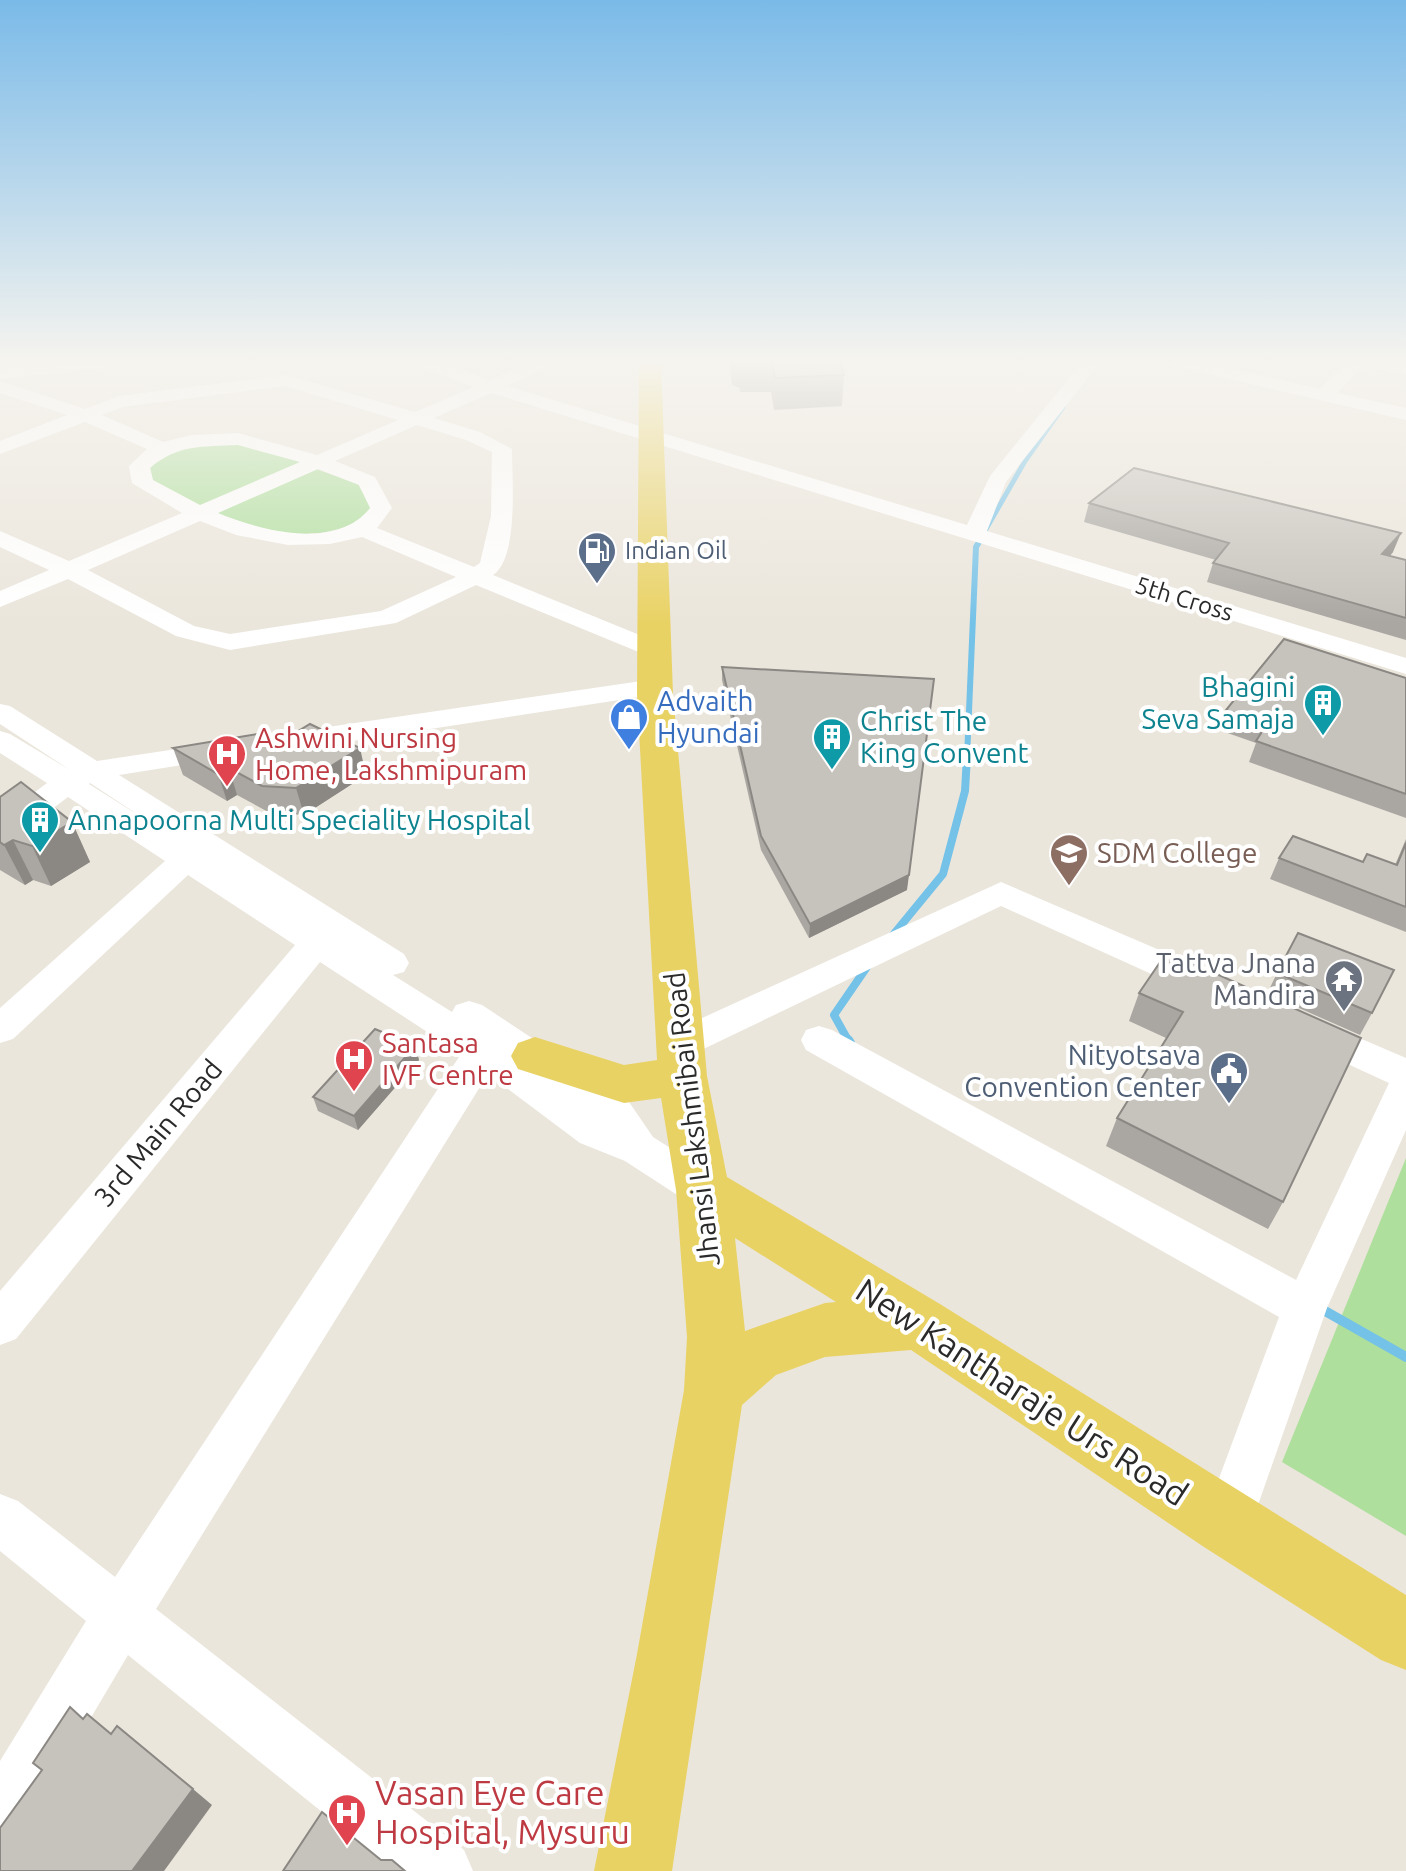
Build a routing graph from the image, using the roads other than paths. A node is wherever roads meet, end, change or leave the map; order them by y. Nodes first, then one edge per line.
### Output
1 (161, 448) edge
2 (271, 448) edge
3 (351, 448) edge
4 (500, 448) edge
5 (651, 448) edge
6 (692, 448) edge
7 (1022, 448) edge
8 (320, 462) junction
9 (200, 514) junction
10 (363, 530) junction
11 (968, 532) junction
12 (0, 538) edge
13 (69, 570) junction
14 (476, 576) junction
15 (0, 600) edge
16 (655, 650) junction
17 (1406, 666) edge
18 (655, 687) junction
19 (0, 712) edge
20 (0, 740) edge
21 (81, 777) junction
22 (0, 833) edge
23 (185, 860) junction
24 (316, 943) junction
25 (1232, 996) edge
26 (1290, 1022) edge
27 (0, 1029) edge
28 (819, 1040) dead end
29 (483, 1050) junction
30 (535, 1056) junction
31 (681, 1060) junction
32 (1406, 1074) edge
33 (1406, 1087) edge
34 (639, 1149) junction
35 (703, 1190) junction
36 (1301, 1322) junction
37 (919, 1323) junction
38 (0, 1324) edge
39 (714, 1390) junction
40 (0, 1519) edge
41 (1227, 1524) junction
42 (121, 1615) junction
43 (1406, 1635) edge
44 (0, 1815) edge
45 (443, 1871) edge
46 (633, 1871) edge

1 - 9 street
2 - 8 street
3 - 8 street
4 - 14 street
5 - 16 main road, Jhansi Lakshmibai Road
6 - 11 street, 5th Cross
7 - 11 street
8 - 9 street
8 - 10 street
9 - 10 street
9 - 13 street
10 - 14 street
11 - 17 street, 5th Cross
12 - 13 street
13 - 14 street
13 - 15 street
14 - 16 street
16 - 18 main road, Jhansi Lakshmibai Road
18 - 21 street
18 - 31 main road, Jhansi Lakshmibai Road
19 - 21 street
20 - 21 street
21 - 22 street
21 - 23 street
21 - 30 street
23 - 24 street
23 - 27 street
24 - 29 street
24 - 38 street, 3rd Main Road
25 - 31 street
26 - 32 street
28 - 36 street
29 - 34 street
29 - 42 street
30 - 31 main road
30 - 34 street
31 - 35 main road, Jhansi Lakshmibai Road
33 - 36 street
34 - 35 street, New Kantharaje Urs Road
35 - 37 main road, New Kantharaje Urs Road
35 - 39 main road, Jhansi Lakshmibai Road
36 - 41 street
37 - 39 main road
37 - 41 main road, New Kantharaje Urs Road
39 - 46 main road, Jhansi Lakshmibai Road
40 - 42 street
41 - 43 main road, New Kantharaje Urs Road
42 - 44 street
42 - 45 street

